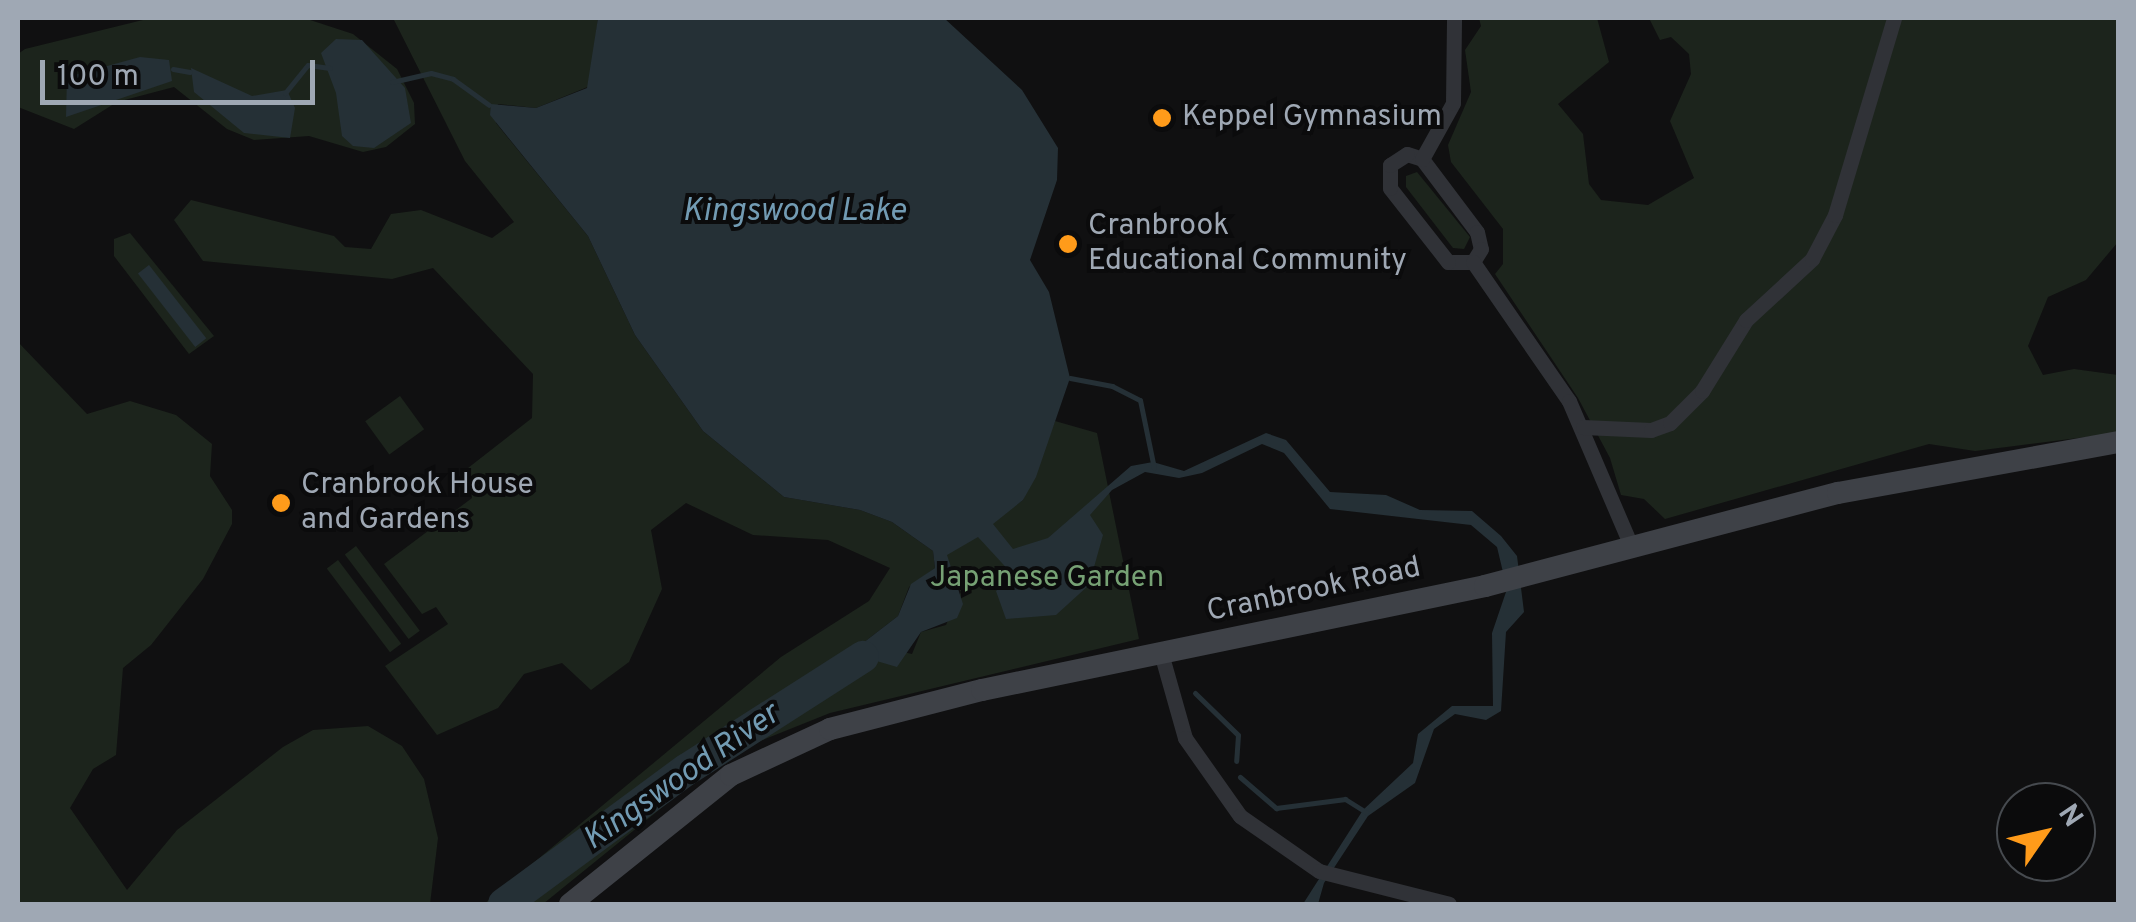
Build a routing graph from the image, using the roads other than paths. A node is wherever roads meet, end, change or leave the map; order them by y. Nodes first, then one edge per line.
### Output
1 (1454, 18) edge
2 (1894, 18) edge
3 (1422, 159) junction
4 (1473, 262) junction
5 (1583, 427) junction
6 (2118, 442) edge
7 (1630, 546) junction
8 (1160, 653) junction
9 (570, 904) edge
10 (1449, 904) edge

1 - 3 street
2 - 5 street
3 - 4 street
3 - 4 street
4 - 5 street
5 - 7 street
6 - 7 street, Cranbrook Road
7 - 8 street, Cranbrook Road
8 - 9 street, Cranbrook Road
8 - 10 street

